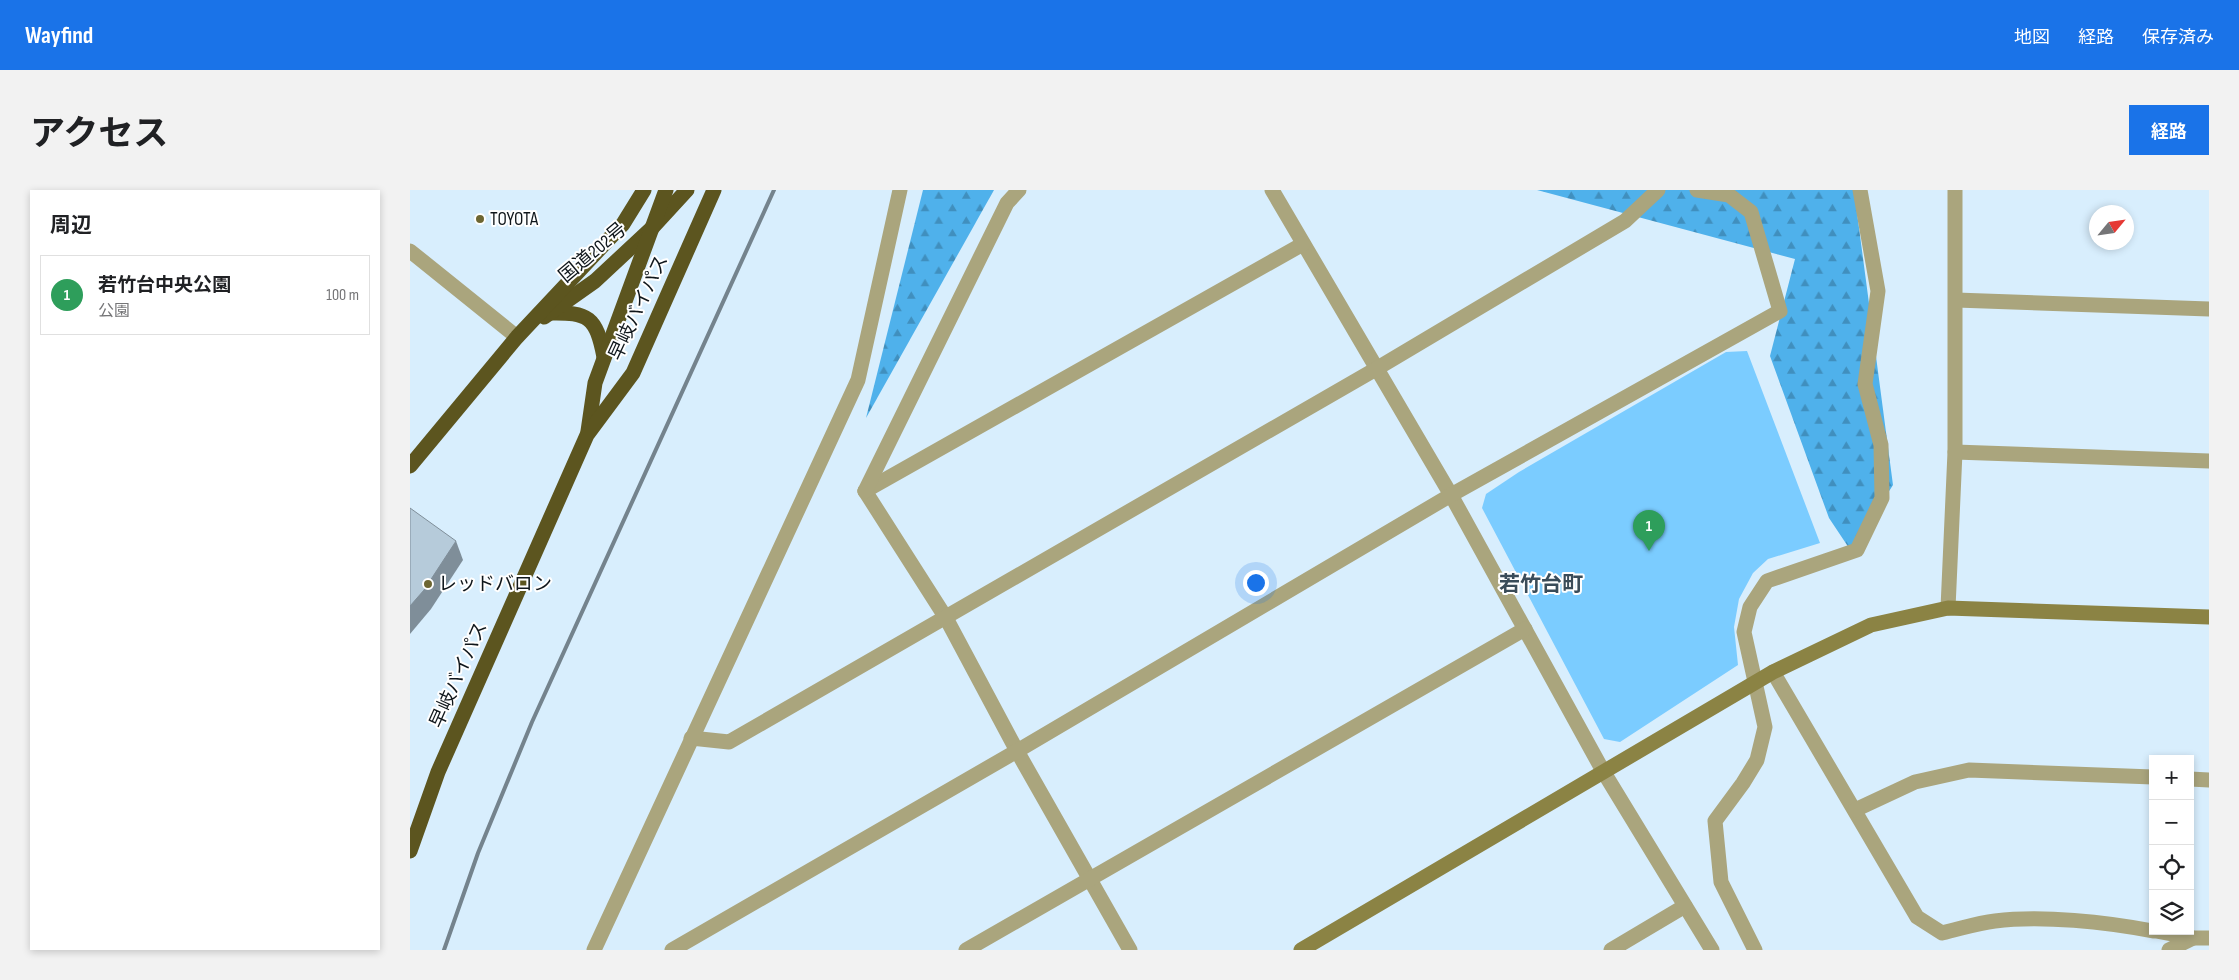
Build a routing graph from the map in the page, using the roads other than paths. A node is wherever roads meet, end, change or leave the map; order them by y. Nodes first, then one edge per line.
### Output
1 (644, 190) edge
2 (666, 190) edge
3 (687, 190) edge
4 (714, 190) edge
5 (900, 190) edge
6 (1019, 190) edge
7 (1272, 190) edge
8 (1658, 190) edge
9 (1697, 190) edge
10 (1860, 190) edge
11 (1955, 190) edge
12 (653, 227) junction
13 (1303, 244) junction
14 (410, 251) edge
15 (1956, 300) junction
16 (2209, 309) edge
17 (549, 313) junction
18 (517, 337) junction
19 (604, 358) junction
20 (1376, 369) junction
21 (587, 435) junction
22 (1955, 452) junction
23 (2209, 461) edge
24 (410, 466) edge
25 (865, 491) junction
26 (1451, 495) junction
27 (1948, 608) junction
28 (2209, 617) edge
29 (946, 618) junction
30 (1525, 629) junction
31 (1773, 672) junction
32 (1754, 683) junction
33 (691, 738) junction
34 (1017, 751) junction
35 (1603, 770) junction
36 (2149, 777) edge
37 (2194, 779) edge
38 (2209, 780) edge
39 (1854, 810) junction
40 (410, 851) edge
41 (1089, 878) junction
42 (1685, 906) junction
43 (2149, 930) edge
44 (2176, 935) edge
45 (2193, 938) junction
46 (2209, 938) edge
47 (594, 950) edge
48 (672, 950) edge
49 (966, 950) edge
50 (1130, 950) edge
51 (1301, 950) edge
52 (1612, 950) edge
53 (1712, 950) edge
54 (1755, 950) edge
55 (2169, 950) edge

1 - 18 highway, 国道202号
2 - 12 highway, 早岐バイパス
3 - 12 highway, 国道202号
4 - 21 highway, 早岐バイパス
5 - 33 street
6 - 25 street
7 - 13 street
8 - 20 street
9 - 26 street
10 - 32 street
11 - 15 street
12 - 17 highway, 国道202号
12 - 19 highway, 早岐バイパス
13 - 20 street
13 - 25 street
14 - 18 street
15 - 16 street
15 - 22 street
17 - 18 highway, 国道202号
17 - 19 highway
18 - 24 highway, 国道202号
19 - 21 highway, 早岐バイパス
20 - 26 street
20 - 29 street
21 - 40 highway, 早岐バイパス
22 - 23 street
22 - 27 street
25 - 29 street
26 - 30 street
26 - 34 street
27 - 28 street
27 - 31 street
29 - 33 street
29 - 34 street
30 - 35 street
30 - 41 street
31 - 32 street
31 - 39 street
32 - 35 street
32 - 54 street
33 - 47 street
34 - 41 street
34 - 48 street
35 - 42 street
35 - 51 street
36 - 39 street
37 - 38 street
39 - 43 street
41 - 49 street
41 - 50 street
42 - 52 street
42 - 53 street
44 - 45 street
45 - 46 street
45 - 55 street

